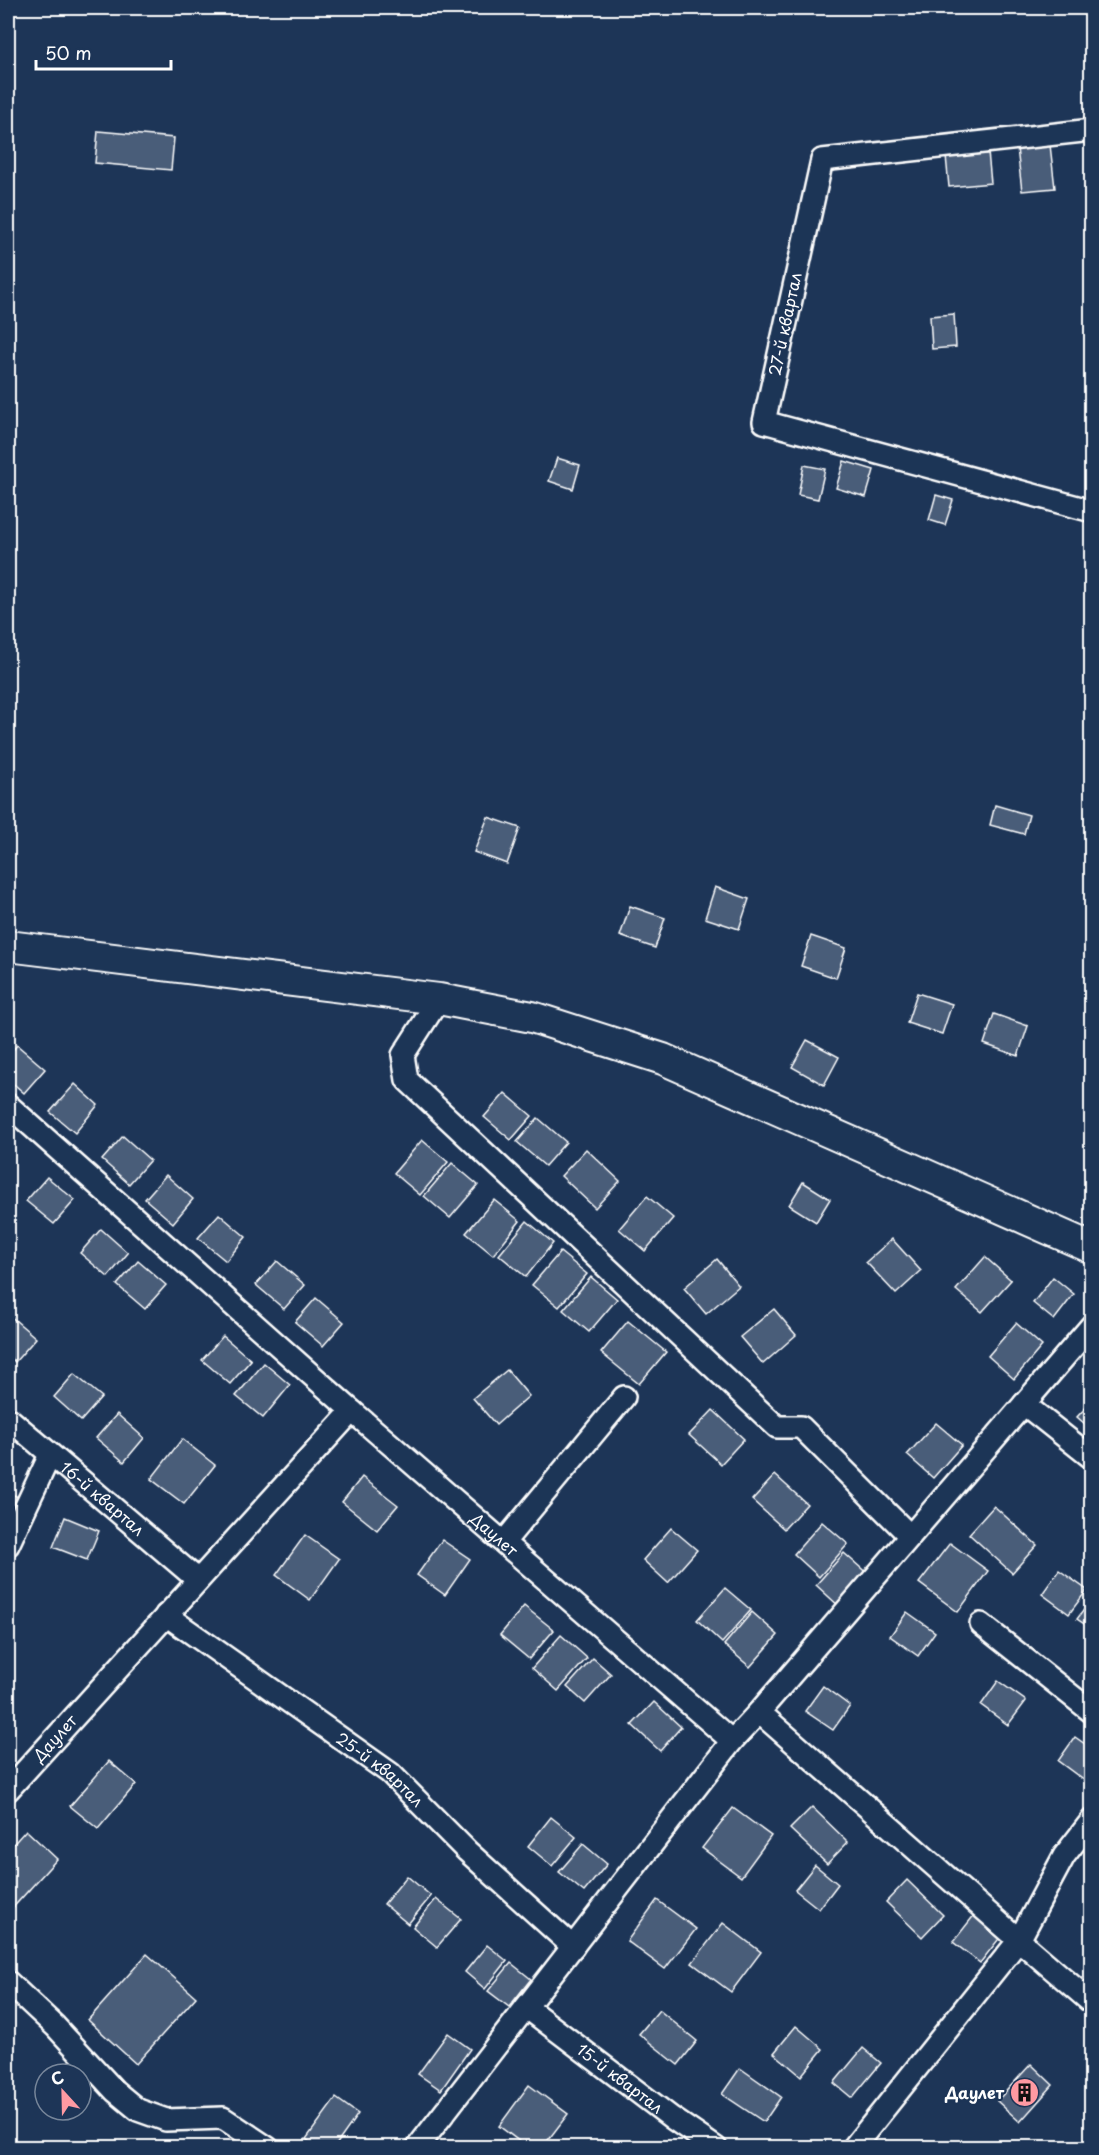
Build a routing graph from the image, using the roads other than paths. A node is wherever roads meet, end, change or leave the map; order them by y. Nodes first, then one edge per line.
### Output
1 (1092, 130) edge
2 (1092, 511) edge
3 (8, 946) edge
4 (439, 999) junction
5 (8, 1105) edge
6 (1092, 1248) edge
7 (1092, 1325) edge
8 (624, 1397) dead end
9 (1024, 1404) junction
10 (352, 1411) junction
11 (8, 1418) edge
12 (50, 1455) junction
13 (1092, 1458) edge
14 (910, 1536) junction
15 (504, 1542) junction
16 (8, 1545) edge
17 (198, 1580) junction
18 (166, 1615) junction
19 (981, 1624) dead end
20 (759, 1712) junction
21 (1092, 1713) edge
22 (732, 1741) junction
23 (8, 1790) edge
24 (1092, 1821) edge
25 (1019, 1940) junction
26 (573, 1947) junction
27 (8, 1982) edge
28 (1092, 2002) edge
29 (526, 2007) junction
30 (268, 2148) edge
31 (417, 2148) edge
32 (716, 2148) edge
33 (853, 2148) edge

1 - 2 street, 27-й квартал
3 - 4 street
4 - 6 street
4 - 14 street
5 - 10 street
7 - 9 street
8 - 15 street
9 - 13 street
9 - 14 street
10 - 15 street, Даулет
10 - 17 street, Даулет
11 - 12 street, 16-й квартал
12 - 16 street
12 - 17 street, 16-й квартал
14 - 20 street
15 - 22 street, Даулет
17 - 18 street, Даулет
18 - 23 street, Даулет
18 - 26 street, 25-й квартал
19 - 21 street
20 - 22 street
20 - 25 street
22 - 26 street
24 - 25 street
25 - 28 street
25 - 33 street
26 - 29 street
27 - 30 street
29 - 31 street
29 - 32 street, 15-й квартал

